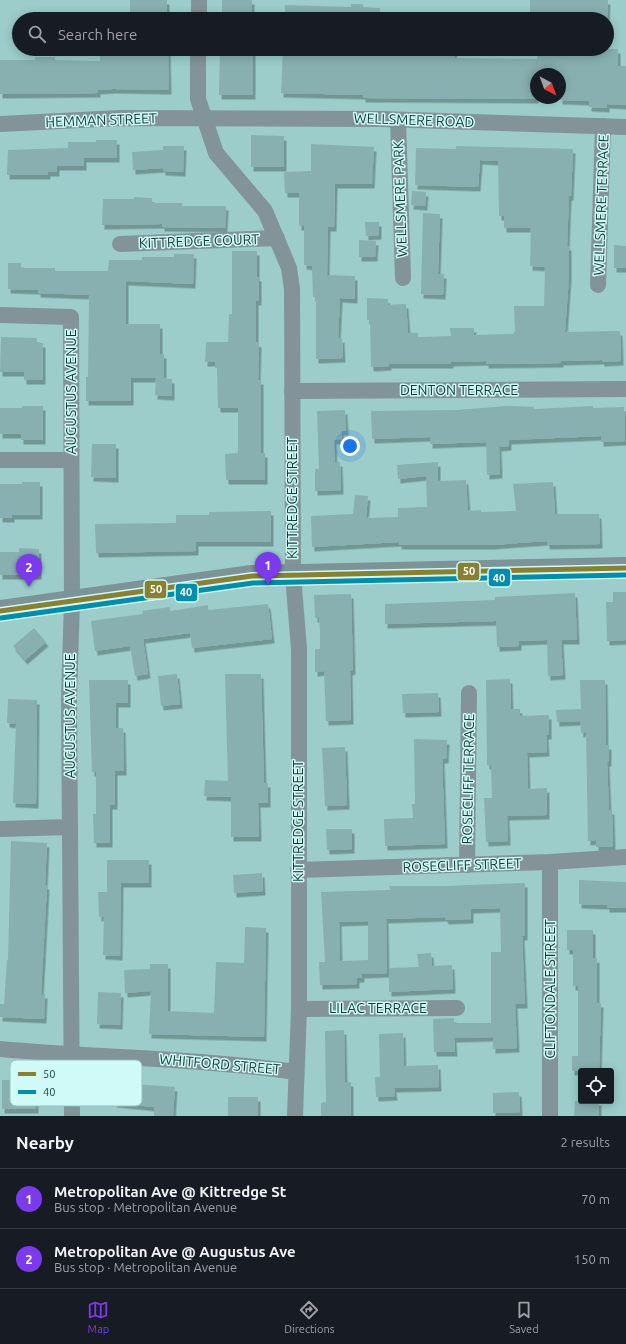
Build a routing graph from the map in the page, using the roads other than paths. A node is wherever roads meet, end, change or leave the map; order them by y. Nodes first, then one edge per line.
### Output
1 (199, 0) edge
2 (199, 12) edge
3 (198, 56) edge
4 (203, 118) junction
5 (398, 120) junction
6 (0, 124) edge
7 (603, 126) junction
8 (626, 127) edge
9 (277, 238) junction
10 (120, 244) dead end
11 (404, 278) dead end
12 (598, 285) dead end
13 (0, 315) edge
14 (626, 389) edge
15 (292, 391) junction
16 (0, 460) edge
17 (71, 460) junction
18 (626, 568) edge
19 (292, 575) junction
20 (72, 601) junction
21 (0, 611) edge
22 (469, 693) dead end
23 (70, 827) junction
24 (0, 829) edge
25 (626, 858) edge
26 (550, 862) junction
27 (467, 865) junction
28 (298, 870) junction
29 (457, 1008) dead end
30 (299, 1009) junction
31 (0, 1049) edge
32 (71, 1055) junction
33 (71, 1060) edge
34 (296, 1072) junction
35 (72, 1106) edge
36 (72, 1116) edge
37 (294, 1116) edge
38 (550, 1116) edge

1 - 2 street
3 - 4 street, KITTREDGE STREET
4 - 5 street, WELLSMERE ROAD
4 - 6 street, HEMMAN STREET
4 - 9 street, KITTREDGE STREET
5 - 7 street, WELLSMERE ROAD
5 - 11 street, WELLSMERE PARK
7 - 8 street, WELLSMERE ROAD
7 - 12 street, WELLSMERE TERRACE
9 - 10 street, KITTREDGE COURT
9 - 15 street, KITTREDGE STREET
13 - 17 street, AUGUSTUS AVENUE
14 - 15 street, DENTON TERRACE
15 - 19 street, KITTREDGE STREET
16 - 17 street
17 - 20 street, AUGUSTUS AVENUE
18 - 19 street
19 - 20 street
19 - 28 street, KITTREDGE STREET
20 - 21 street
20 - 23 street, AUGUSTUS AVENUE
22 - 27 street, ROSECLIFF TERRACE
23 - 24 street
23 - 32 street, AUGUSTUS AVENUE
25 - 26 street, ROSECLIFF STREET
26 - 27 street, ROSECLIFF STREET
26 - 38 street, CLIFTONDALE STREET
27 - 28 street, ROSECLIFF STREET
28 - 30 street, KITTREDGE STREET
29 - 30 street, LILAC TERRACE
30 - 34 street, KITTREDGE STREET
31 - 32 street, WHITFORD STREET
32 - 33 street, AUGUSTUS AVENUE
32 - 34 street, WHITFORD STREET
34 - 37 street, KITTREDGE STREET
35 - 36 street, AUGUSTUS AVENUE

